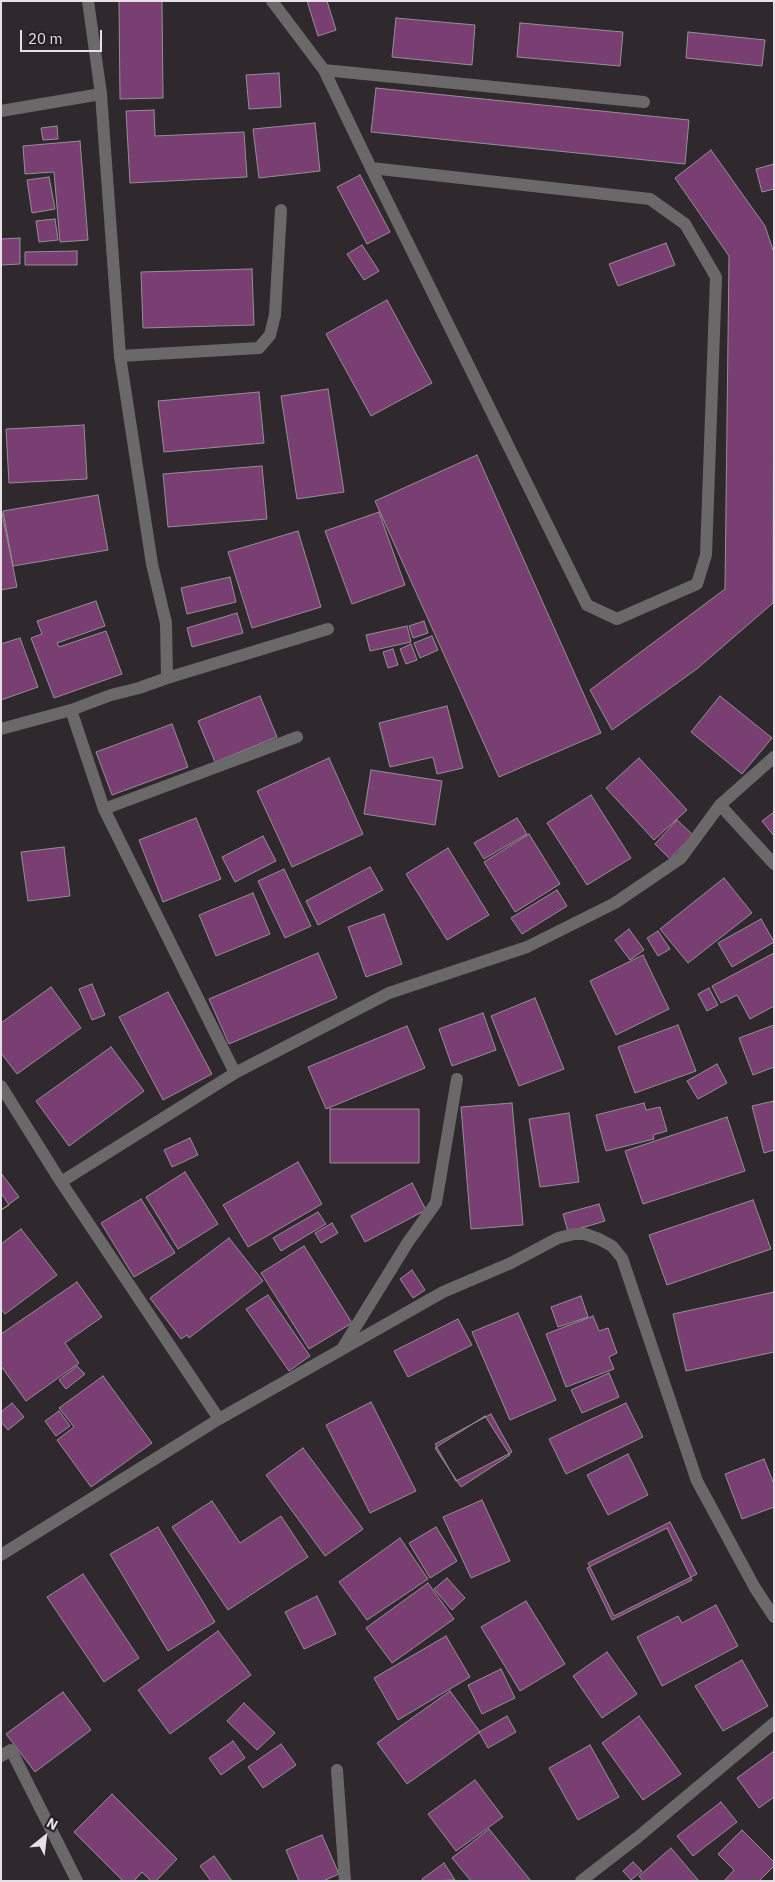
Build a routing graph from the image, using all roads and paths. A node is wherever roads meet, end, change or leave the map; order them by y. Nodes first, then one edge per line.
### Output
1 (88, 1) edge
2 (272, 1) edge
3 (324, 70) junction
4 (101, 94) junction
5 (644, 102) dead end
6 (1, 111) edge
7 (371, 168) junction
8 (281, 210) dead end
9 (120, 356) junction
10 (328, 630) dead end
11 (167, 678) junction
12 (71, 710) junction
13 (1, 729) edge
14 (297, 737) dead end
15 (774, 758) edge
16 (720, 805) junction
17 (104, 810) junction
18 (774, 864) edge
19 (236, 1073) junction
20 (457, 1079) dead end
21 (1, 1086) edge
22 (61, 1182) junction
23 (342, 1350) junction
24 (219, 1419) junction
25 (1, 1555) edge
26 (774, 1617) edge
27 (774, 1724) edge
28 (1, 1756) edge
29 (336, 1770) dead end
30 (77, 1881) edge
31 (345, 1881) edge
32 (581, 1881) edge

1 - 4 street
2 - 3 street
3 - 5 street
3 - 7 street
4 - 6 street
4 - 9 street
7 - 7 street
8 - 9 street
9 - 11 street
10 - 11 street
11 - 12 street
12 - 13 street
12 - 17 street
14 - 17 street
15 - 16 street
16 - 18 street
16 - 19 street
17 - 19 street
19 - 22 street
20 - 23 street
21 - 22 street
22 - 24 street
23 - 24 street
23 - 26 street
24 - 25 street
27 - 32 street
28 - 30 street
29 - 31 street

